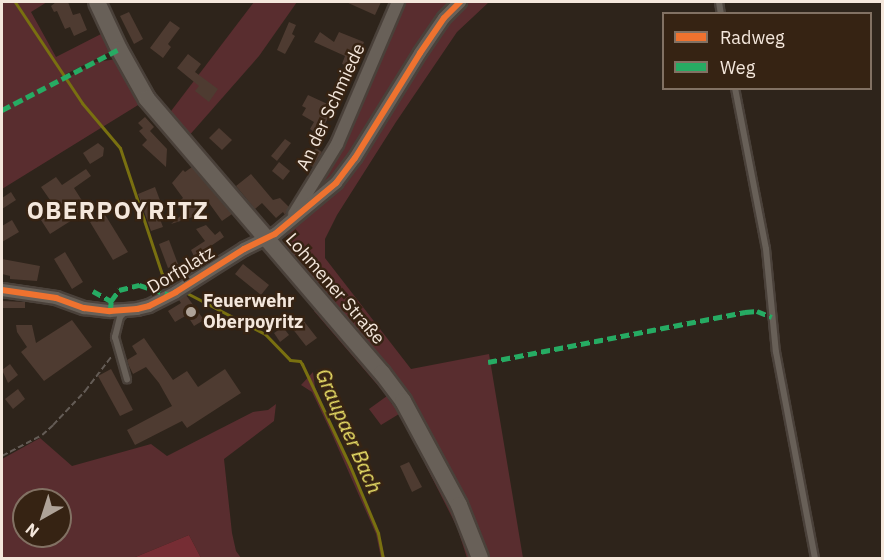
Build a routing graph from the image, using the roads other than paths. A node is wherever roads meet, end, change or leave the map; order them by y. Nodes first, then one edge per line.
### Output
1 (97, 2) edge
2 (398, 2) edge
3 (460, 2) edge
4 (735, 90) edge
5 (289, 222) junction
6 (265, 238) junction
7 (2, 290) edge
8 (126, 310) junction
9 (127, 379) dead end
10 (480, 558) edge
11 (815, 558) edge

1 - 6 main road, Lohmener Straße
2 - 5 street, An der Schmiede
3 - 5 street, Dorfplatz
4 - 11 lane
5 - 6 street, Dorfplatz
6 - 8 street, Dorfplatz
6 - 10 main road, Lohmener Straße
7 - 8 street, Dorfplatz
8 - 9 lane

